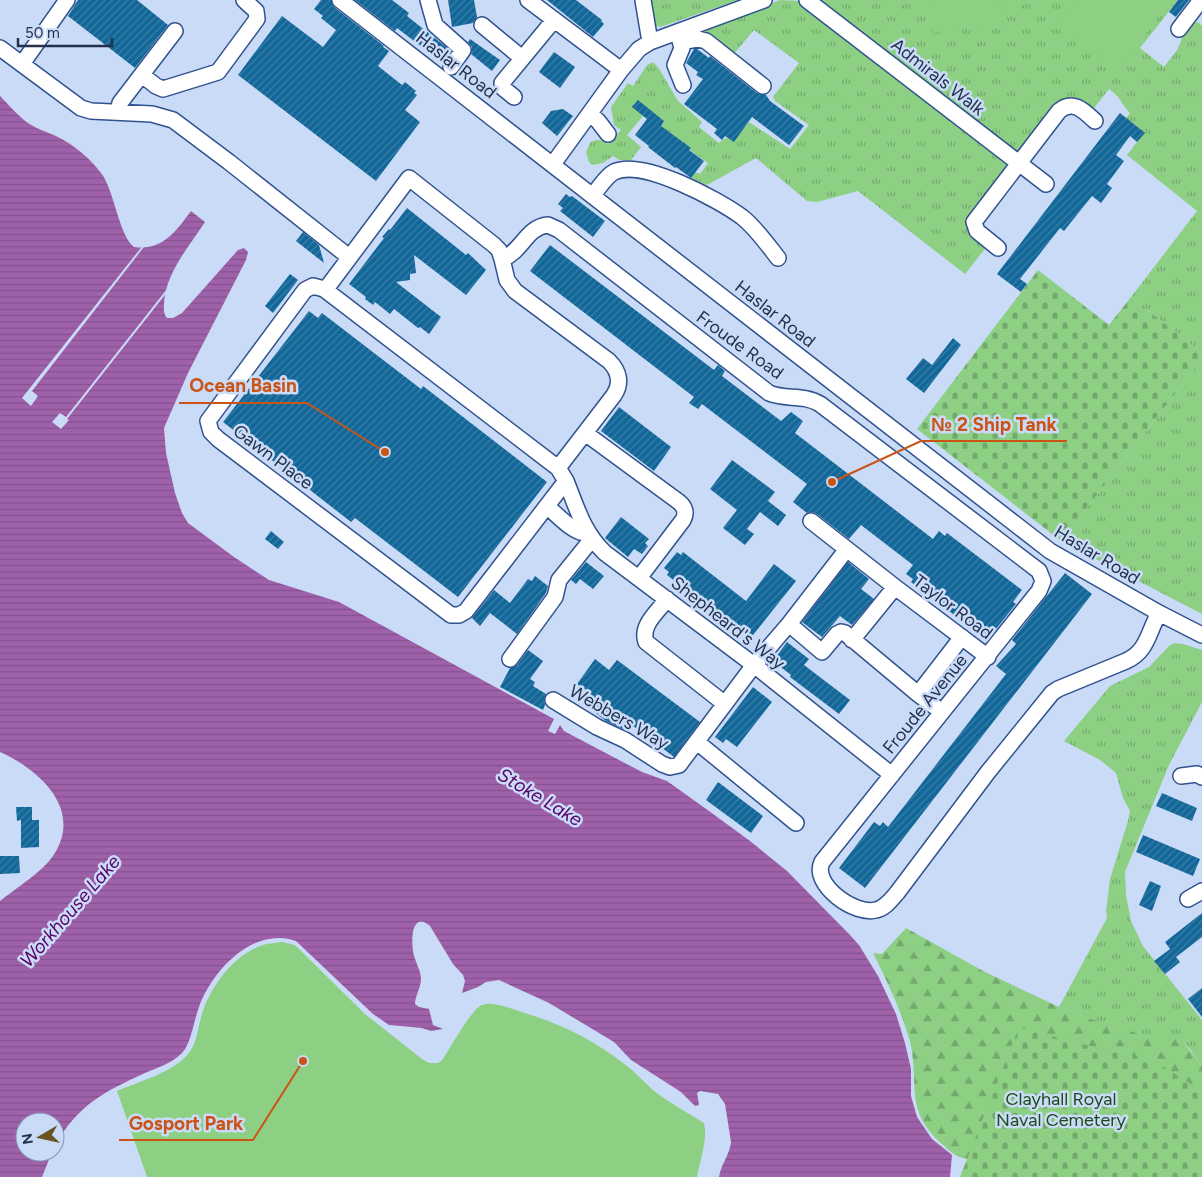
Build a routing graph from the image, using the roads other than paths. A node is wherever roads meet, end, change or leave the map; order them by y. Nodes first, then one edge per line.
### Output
1 (68, 0) edge
2 (244, 0) edge
3 (340, 0) edge
4 (428, 0) edge
5 (528, 0) edge
6 (643, 0) edge
7 (764, 0) edge
8 (807, 0) edge
9 (1201, 0) edge
10 (554, 20) junction
11 (482, 25) dead end
12 (1179, 29) dead end
13 (175, 32) dead end
14 (680, 37) junction
15 (650, 42) junction
16 (0, 48) edge
17 (522, 58) junction
18 (22, 64) junction
19 (451, 67) dead end
20 (621, 70) junction
21 (142, 75) junction
22 (683, 85) dead end
23 (763, 86) dead end
24 (514, 96) dead end
25 (118, 112) junction
26 (590, 114) junction
27 (1095, 121) dead end
28 (608, 134) dead end
29 (553, 164) junction
30 (1019, 164) junction
31 (1046, 184) dead end
32 (594, 195) junction
33 (998, 248) dead end
34 (349, 257) junction
35 (778, 258) dead end
36 (502, 259) junction
37 (326, 289) junction
38 (585, 433) junction
39 (558, 468) junction
40 (566, 481) junction
41 (547, 506) junction
42 (812, 521) dead end
43 (590, 536) junction
44 (847, 549) junction
45 (639, 578) junction
46 (895, 587) junction
47 (668, 599) junction
48 (1159, 613) junction
49 (789, 624) junction
50 (1202, 635) edge
51 (962, 637) junction
52 (852, 640) junction
53 (988, 657) junction
54 (510, 659) dead end
55 (754, 666) junction
56 (918, 694) junction
57 (554, 700) dead end
58 (725, 704) junction
59 (942, 712) junction
60 (697, 742) junction
61 (892, 774) junction
62 (1181, 776) dead end
63 (1202, 777) edge
64 (796, 823) dead end
65 (1202, 891) edge
66 (1188, 899) dead end

1 - 18 street
2 - 21 street
3 - 29 street, Haslar Road
4 - 19 street
5 - 10 street
6 - 15 street
7 - 14 street
8 - 30 street, Admirals Walk
9 - 12 street
10 - 17 street
10 - 20 street
11 - 17 street
13 - 21 street
14 - 15 street
14 - 22 street
14 - 23 street
15 - 20 street
16 - 18 street
17 - 24 street
18 - 25 street
20 - 26 street
21 - 25 street
25 - 34 street
26 - 28 street
26 - 29 street
27 - 30 street
29 - 32 street, Haslar Road
30 - 31 street, Admirals Walk
30 - 33 street
32 - 35 street
32 - 48 street, Haslar Road
34 - 36 street
34 - 37 street
36 - 38 street
36 - 53 street, Froude Road
37 - 39 street
37 - 41 street, Gawn Place
38 - 39 street
38 - 45 street
39 - 40 street
40 - 41 street, Gawn Place
40 - 43 street, Shepheard's Way
41 - 43 street
42 - 44 street, Taylor Road
43 - 45 street, Shepheard's Way
43 - 54 street
44 - 46 street, Taylor Road
44 - 49 street, Webbers Way
45 - 47 street, Shepheard's Way
46 - 51 street, Taylor Road
46 - 52 street, Taylor Road
47 - 55 street, Shepheard's Way
47 - 58 street
48 - 50 street, Haslar Road
48 - 61 street, Froude Avenue
49 - 52 street
49 - 55 street, Webbers Way
51 - 53 street, Taylor Road
51 - 56 street
52 - 56 street
53 - 59 street, Froude Avenue
55 - 58 street, Webbers Way
55 - 61 street, Shepheard's Way
56 - 59 street
57 - 60 street, Webbers Way
58 - 60 street, Webbers Way
59 - 61 street, Froude Avenue
60 - 64 street
62 - 63 street
65 - 66 street

